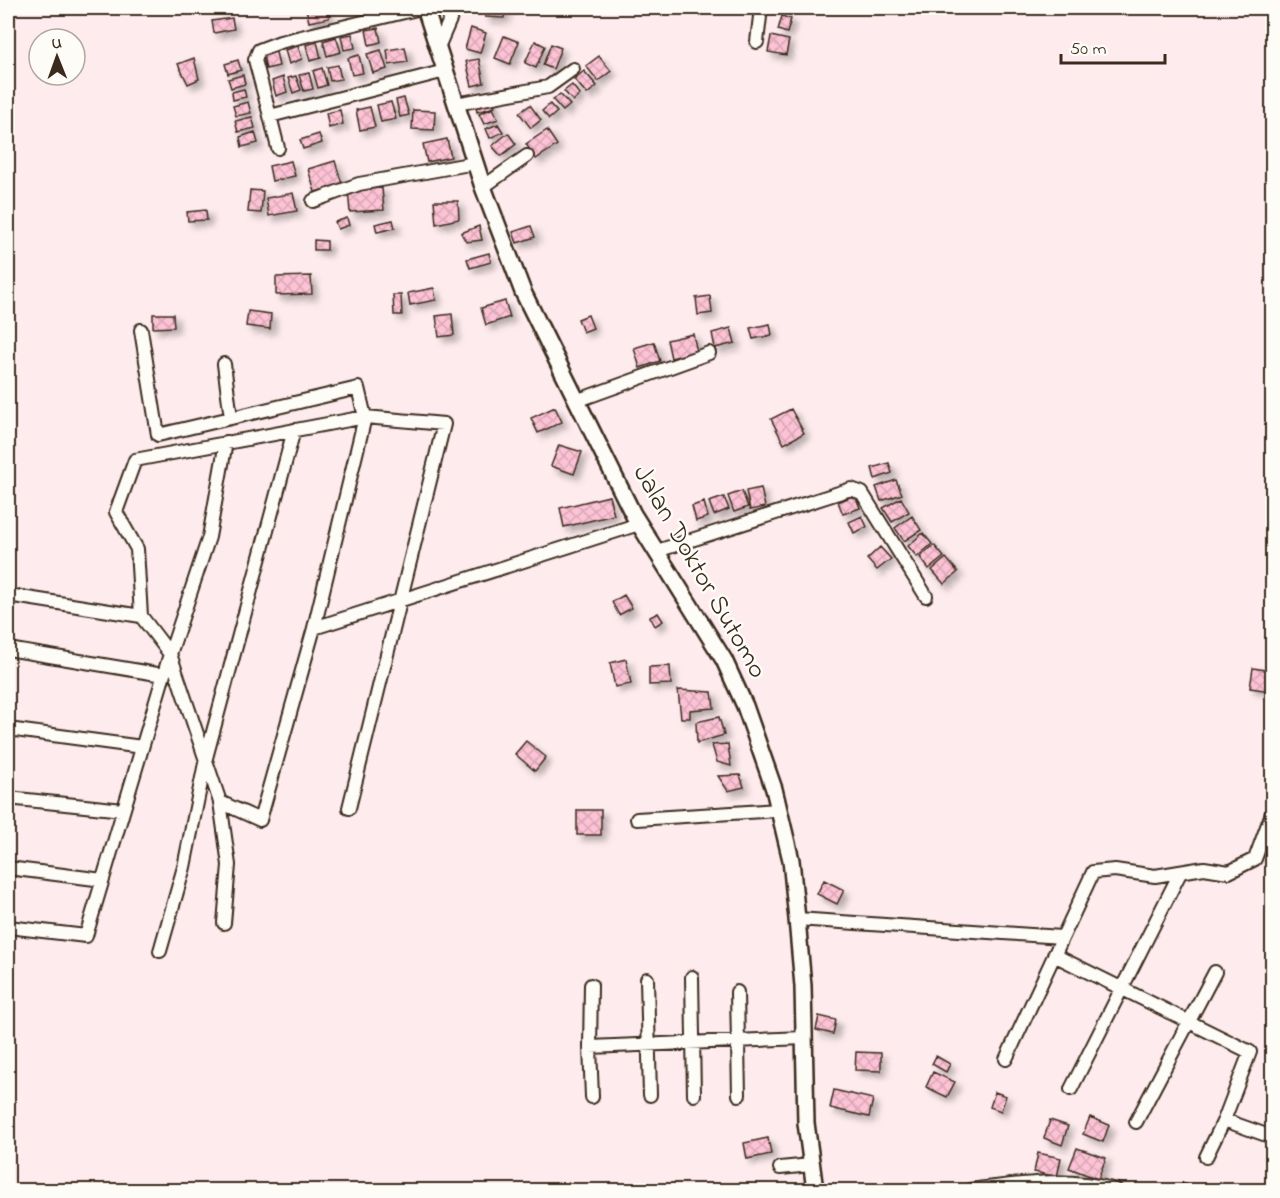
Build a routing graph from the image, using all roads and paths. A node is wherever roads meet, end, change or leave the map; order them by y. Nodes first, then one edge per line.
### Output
1 (423, 8) edge
2 (455, 8) edge
3 (762, 8) edge
4 (757, 42) dead end
5 (439, 45) junction
6 (573, 69) dead end
7 (445, 71) junction
8 (456, 104) junction
9 (270, 116) junction
10 (278, 148) dead end
11 (526, 156) dead end
12 (475, 163) junction
13 (483, 187) junction
14 (313, 201) dead end
15 (141, 330) dead end
16 (709, 353) dead end
17 (224, 364) dead end
18 (576, 400) junction
19 (231, 417) junction
20 (365, 417) junction
21 (294, 430) junction
22 (226, 442) junction
23 (639, 524) junction
24 (657, 551) junction
25 (8, 595) edge
26 (926, 596) dead end
27 (401, 598) junction
28 (141, 616) junction
29 (314, 628) junction
30 (8, 649) edge
31 (170, 654) junction
32 (163, 675) junction
33 (8, 729) edge
34 (142, 747) junction
35 (206, 758) junction
36 (8, 798) edge
37 (220, 802) junction
38 (349, 808) dead end
39 (123, 810) junction
40 (779, 810) junction
41 (1272, 813) edge
42 (637, 819) dead end
43 (8, 868) edge
44 (1180, 873) junction
45 (103, 880) junction
46 (797, 919) junction
47 (224, 923) dead end
48 (8, 927) edge
49 (1062, 937) junction
50 (160, 951) dead end
51 (1054, 955) junction
52 (1215, 972) dead end
53 (692, 977) dead end
54 (647, 979) dead end
55 (591, 985) dead end
56 (1123, 989) junction
57 (737, 992) dead end
58 (1190, 1022) junction
59 (804, 1038) junction
60 (738, 1041) junction
61 (693, 1043) junction
62 (648, 1045) junction
63 (590, 1047) junction
64 (1006, 1059) dead end
65 (1071, 1089) dead end
66 (650, 1095) dead end
67 (694, 1095) dead end
68 (739, 1095) dead end
69 (592, 1097) dead end
70 (1224, 1120) junction
71 (1136, 1122) dead end
72 (1272, 1137) edge
73 (1206, 1157) dead end
74 (811, 1165) junction
75 (780, 1168) dead end
76 (815, 1191) edge
77 (970, 1191) edge
78 (1116, 1191) edge

1 - 5 street, Jalan Doktor Sutomo
1 - 9 street
2 - 5 street
3 - 4 street
5 - 7 street, Jalan Doktor Sutomo
6 - 8 street
7 - 8 street, Jalan Doktor Sutomo
7 - 9 street
8 - 12 street, Jalan Doktor Sutomo
9 - 10 street
11 - 13 street
12 - 13 street, Jalan Doktor Sutomo
12 - 14 street
13 - 18 street, Jalan Doktor Sutomo
15 - 19 street
16 - 18 street
17 - 19 street
18 - 23 street, Jalan Doktor Sutomo
19 - 20 street
20 - 21 street
20 - 27 street
20 - 29 street
21 - 22 street
21 - 35 street
22 - 28 street
22 - 31 street
23 - 24 street, Jalan Doktor Sutomo
23 - 27 street
24 - 26 street
24 - 40 street, Jalan Doktor Sutomo
25 - 28 street
27 - 29 street
27 - 38 street
28 - 31 street
29 - 37 street
30 - 32 street
31 - 32 street
31 - 35 street
32 - 34 street
33 - 34 street
34 - 39 street
35 - 37 street
35 - 50 street
36 - 39 street
37 - 47 street
39 - 45 street
40 - 42 street
40 - 46 street, Jalan Doktor Sutomo
41 - 44 street
43 - 45 street
44 - 49 street
44 - 56 street
45 - 48 street
46 - 49 street
46 - 59 street, Jalan Doktor Sutomo
49 - 51 street
51 - 56 street
51 - 64 street
52 - 58 street
53 - 61 street
54 - 62 street
55 - 63 street
56 - 58 street
56 - 65 street
57 - 60 street
58 - 70 street
58 - 71 street
59 - 60 street
59 - 74 street, Jalan Doktor Sutomo
60 - 61 street
60 - 68 street
61 - 62 street
61 - 67 street
62 - 63 street
62 - 66 street
63 - 69 street
70 - 72 street
70 - 73 street
74 - 75 street
74 - 76 street, Jalan Doktor Sutomo
77 - 78 street

